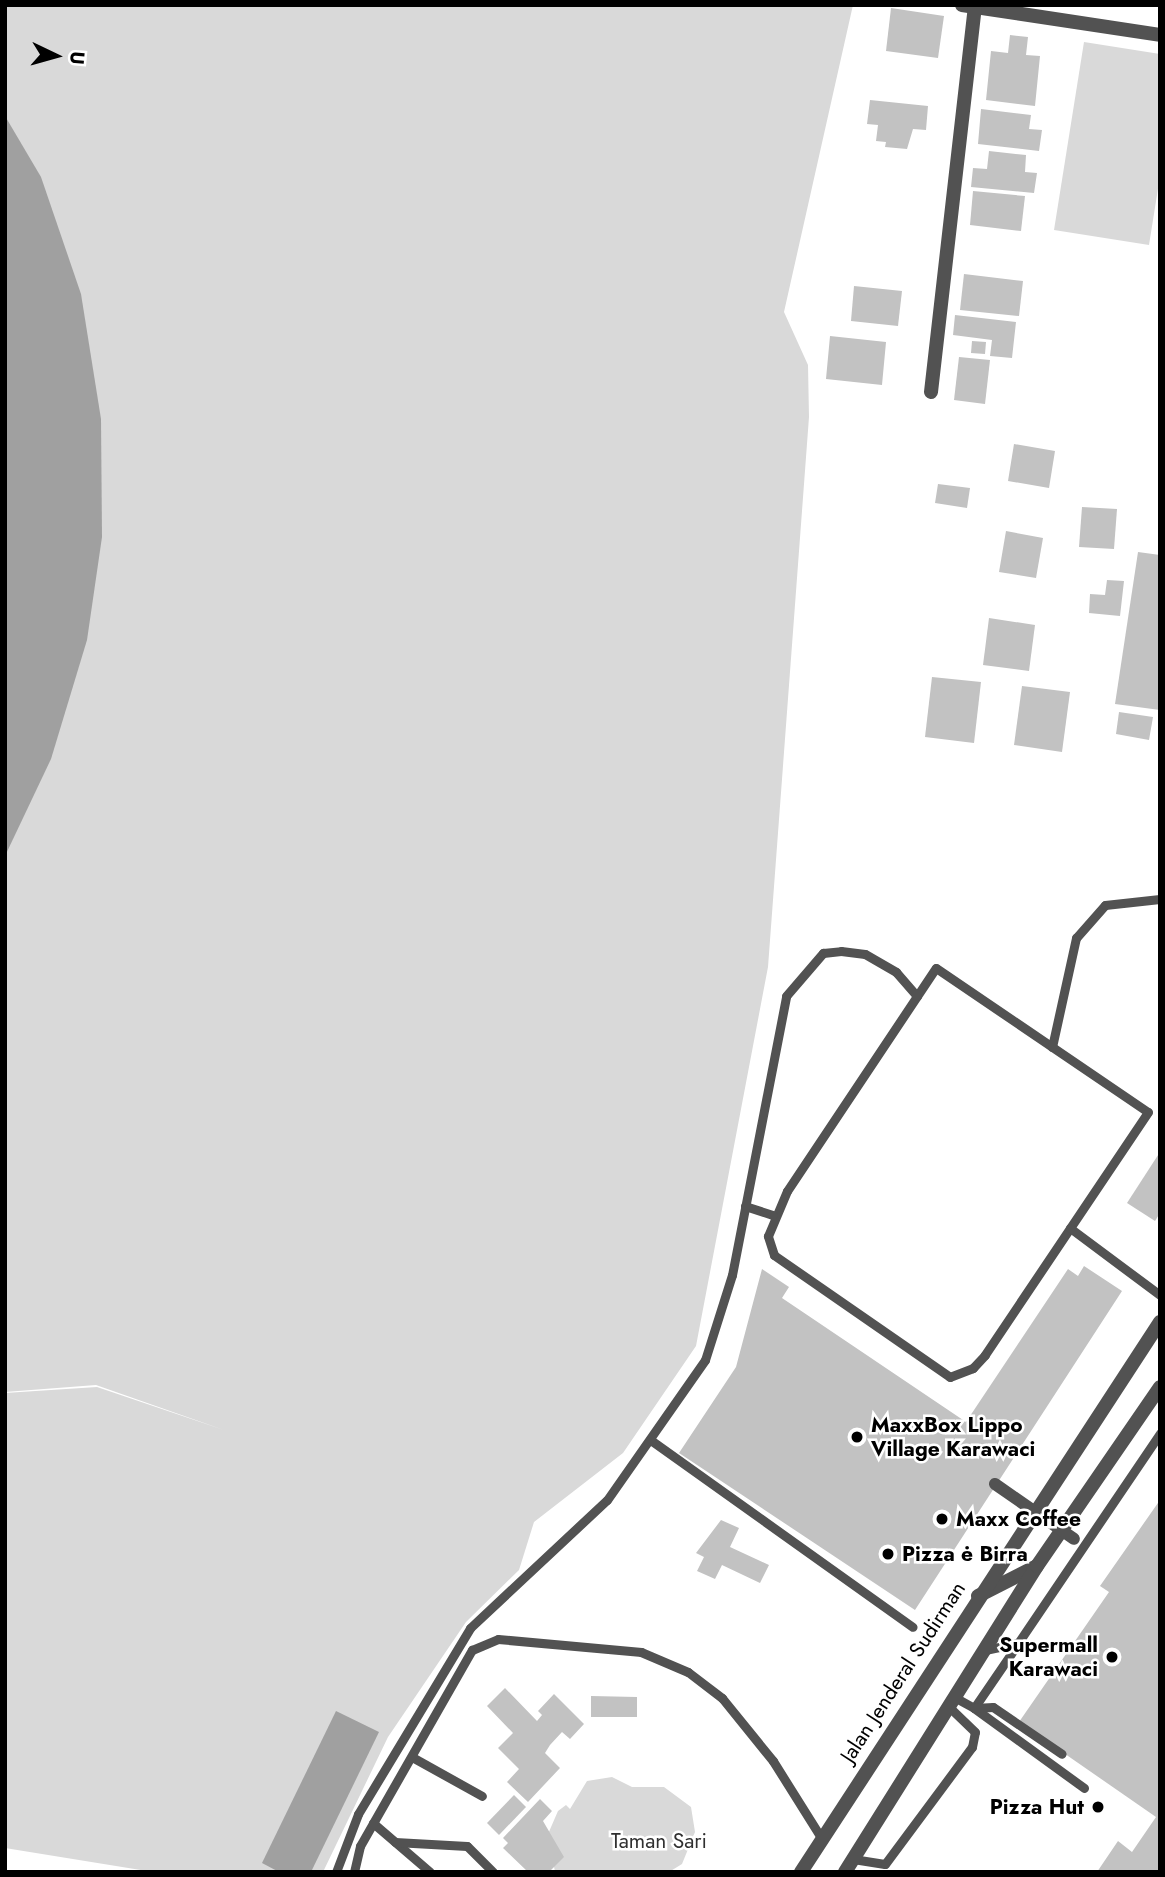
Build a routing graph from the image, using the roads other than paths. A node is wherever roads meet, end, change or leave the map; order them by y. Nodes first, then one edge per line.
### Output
1 (969, 6) edge
2 (1078, 12) edge
3 (1160, 35) edge
4 (931, 392) dead end
5 (1160, 899) edge
6 (917, 996) junction
7 (1052, 1047) junction
8 (745, 1206) junction
9 (773, 1214) junction
10 (1070, 1228) junction
11 (1160, 1295) edge
12 (1160, 1322) edge
13 (1160, 1387) edge
14 (1160, 1433) edge
15 (652, 1441) junction
16 (995, 1485) dead end
17 (1074, 1539) dead end
18 (1037, 1566) junction
19 (977, 1597) junction
20 (914, 1627) dead end
21 (1018, 1643) junction
22 (985, 1650) junction
23 (953, 1703) junction
24 (974, 1708) junction
25 (1062, 1754) dead end
26 (412, 1757) junction
27 (1084, 1788) dead end
28 (482, 1796) dead end
29 (373, 1823) junction
30 (820, 1836) junction
31 (395, 1842) junction
32 (853, 1859) junction
33 (336, 1872) edge
34 (354, 1872) edge
35 (430, 1872) edge
36 (493, 1872) edge
37 (801, 1872) edge
38 (845, 1872) edge

1 - 2 street
1 - 4 street
2 - 3 street
5 - 7 lane
6 - 7 lane
6 - 8 lane
6 - 9 lane
7 - 10 lane
8 - 9 lane
8 - 15 lane
9 - 10 lane
10 - 11 lane
12 - 19 street, Jalan Jenderal Sudirman
13 - 18 street
14 - 21 lane
15 - 20 lane
15 - 33 lane
16 - 17 street, bridge
18 - 19 street
18 - 22 street
19 - 30 street, Jalan Jenderal Sudirman
21 - 22 lane
21 - 24 lane
22 - 23 street
23 - 24 lane
23 - 32 street
23 - 32 lane
24 - 25 lane
24 - 27 lane
26 - 28 lane
26 - 29 lane
26 - 30 lane
29 - 31 lane
29 - 34 lane
30 - 37 street, Jalan Jenderal Sudirman
31 - 35 lane
31 - 36 lane
32 - 38 street

